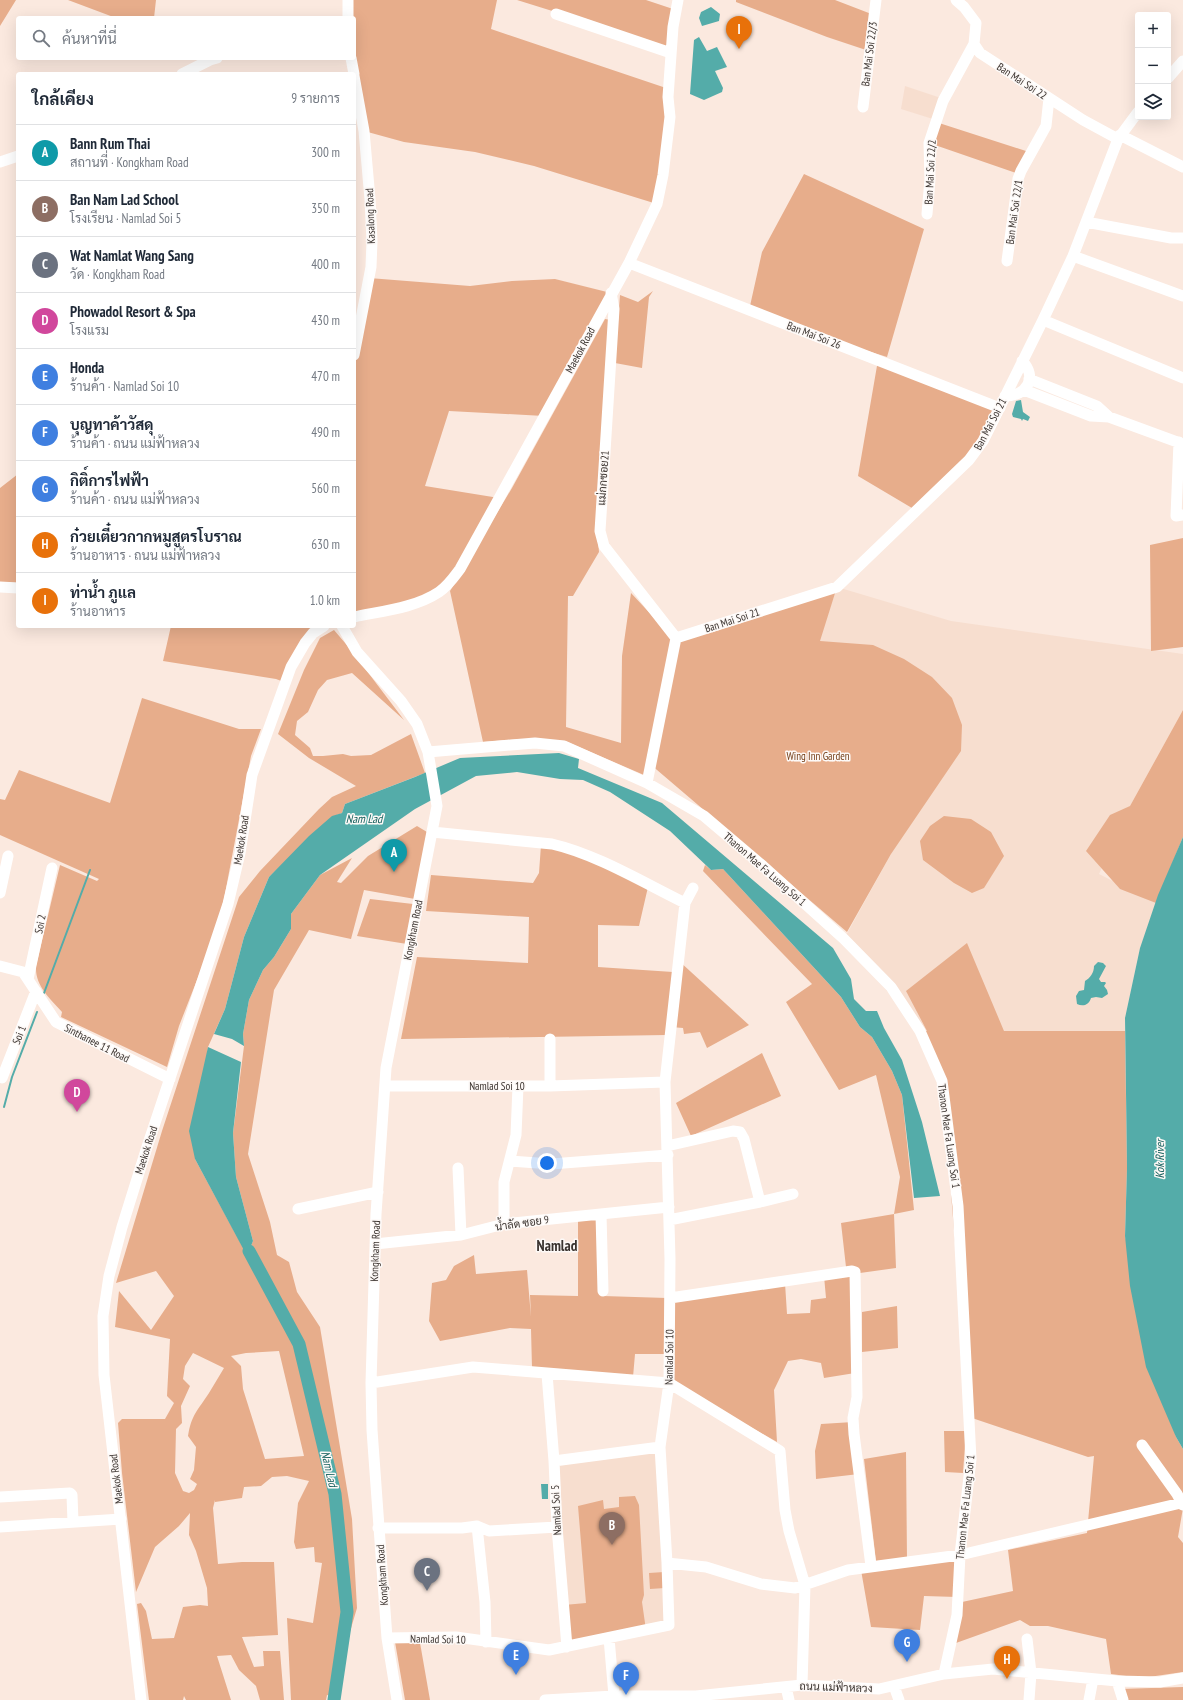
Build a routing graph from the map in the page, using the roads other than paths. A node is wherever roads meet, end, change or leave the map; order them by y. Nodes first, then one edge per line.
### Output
1 (348, 0) edge
2 (678, 0) edge
3 (876, 0) edge
4 (956, 0) edge
5 (556, 14) dead end
6 (348, 16) edge
7 (974, 44) junction
8 (671, 53) junction
9 (210, 60) edge
10 (351, 60) edge
11 (1183, 61) edge
12 (186, 72) edge
13 (353, 72) edge
14 (1171, 75) edge
15 (356, 86) edge
16 (1049, 98) junction
17 (863, 107) dead end
18 (1135, 116) edge
19 (1119, 137) junction
20 (16, 157) edge
21 (0, 162) edge
22 (1183, 166) edge
23 (927, 214) dead end
24 (1086, 222) junction
25 (1183, 238) edge
26 (1072, 256) junction
27 (1008, 261) dead end
28 (629, 263) junction
29 (611, 292) junction
30 (366, 294) junction
31 (356, 296) edge
32 (1183, 296) edge
33 (1043, 320) junction
34 (356, 345) edge
35 (1022, 360) junction
36 (1183, 378) edge
37 (1029, 379) junction
38 (1024, 390) junction
39 (1005, 396) junction
40 (1000, 408) junction
41 (1109, 418) junction
42 (1181, 443) edge
43 (1183, 515) edge
44 (0, 587) edge
45 (16, 588) edge
46 (356, 617) edge
47 (321, 628) edge
48 (343, 628) edge
49 (676, 638) junction
50 (428, 752) junction
51 (647, 783) junction
52 (432, 832) junction
53 (8, 856) dead end
54 (52, 868) dead end
55 (693, 888) dead end
56 (0, 893) edge
57 (685, 903) junction
58 (0, 966) edge
59 (28, 979) junction
60 (36, 991) junction
61 (550, 1039) dead end
62 (2, 1078) dead end
63 (170, 1079) junction
64 (665, 1082) junction
65 (385, 1086) junction
66 (518, 1086) junction
67 (550, 1086) junction
68 (667, 1150) junction
69 (510, 1161) junction
70 (458, 1168) dead end
71 (378, 1192) junction
72 (793, 1194) dead end
73 (760, 1202) junction
74 (669, 1207) junction
75 (298, 1209) dead end
76 (601, 1214) junction
77 (669, 1220) junction
78 (504, 1224) junction
79 (461, 1235) junction
80 (375, 1244) junction
81 (603, 1291) dead end
82 (670, 1298) junction
83 (547, 1374) junction
84 (371, 1383) junction
85 (669, 1383) junction
86 (1142, 1445) dead end
87 (660, 1447) junction
88 (554, 1461) junction
89 (0, 1497) edge
90 (1182, 1504) edge
91 (121, 1519) junction
92 (73, 1522) junction
93 (478, 1526) junction
94 (557, 1527) junction
95 (0, 1528) edge
96 (378, 1528) junction
97 (960, 1555) junction
98 (667, 1563) junction
99 (871, 1566) junction
100 (805, 1585) junction
101 (387, 1638) junction
102 (609, 1638) junction
103 (1027, 1639) dead end
104 (486, 1642) junction
105 (567, 1647) junction
106 (1031, 1673) junction
107 (944, 1674) junction
108 (1183, 1678) edge
109 (1093, 1679) junction
110 (1118, 1681) junction
111 (802, 1685) junction
112 (894, 1686) junction
113 (786, 1687) junction
114 (614, 1696) junction
115 (141, 1700) edge
116 (397, 1700) edge
117 (545, 1700) edge
118 (789, 1700) edge
119 (899, 1700) edge
120 (1029, 1700) edge
121 (1089, 1700) edge
122 (1123, 1700) edge

1 - 6 street
2 - 8 street, Maekok Road
3 - 17 street, Ban Mai Soi 22/3
4 - 7 street
5 - 8 street
7 - 16 street, Ban Mai Soi 22
7 - 23 street, Ban Mai Soi 22/2
8 - 28 street, Maekok Road
9 - 12 street
10 - 13 street, Kasalong Road
11 - 14 street
15 - 30 street, Kasalong Road
16 - 19 street, Ban Mai Soi 22
16 - 27 street, Ban Mai Soi 22/1
18 - 19 street, Ban Mai Soi 21
19 - 22 street, Ban Mai Soi 22
19 - 24 street, Ban Mai Soi 21
20 - 21 street
24 - 25 street
24 - 26 street, Ban Mai Soi 21
26 - 32 street
26 - 33 street, Ban Mai Soi 21
28 - 29 street, Maekok Road
28 - 40 street, Ban Mai Soi 26
29 - 46 street, Maekok Road
29 - 49 street, แม่กกซอย21
30 - 31 street
30 - 34 street, Kasalong Road
33 - 35 street, Ban Mai Soi 21
33 - 36 street
35 - 37 street
35 - 39 street, Ban Mai Soi 21
37 - 38 street
37 - 41 street
38 - 39 street
38 - 41 street
39 - 40 street, Ban Mai Soi 21
40 - 49 street, Ban Mai Soi 21
41 - 42 street
42 - 43 street
44 - 45 street
47 - 63 street, Maekok Road
48 - 50 street
49 - 51 street
50 - 51 street, Thanon Mae Fa Luang Soi 1
50 - 52 street, Kongkham Road
51 - 97 street, Thanon Mae Fa Luang Soi 1
52 - 57 street
52 - 65 street, Kongkham Road
53 - 56 street
54 - 59 street, Soi 2
55 - 57 street
57 - 64 street
58 - 59 street, Sinthanee 11 Road
59 - 60 street, Sinthanee 11 Road
60 - 62 street, Soi 1
60 - 63 street, Sinthanee 11 Road
61 - 67 street
63 - 91 street, Maekok Road
64 - 67 street, Namlad Soi 10
64 - 68 street, Namlad Soi 10
65 - 66 street, Namlad Soi 10
65 - 71 street, Kongkham Road
66 - 67 street, Namlad Soi 10
66 - 69 street
68 - 69 street
68 - 73 street
68 - 74 street, Namlad Soi 10
69 - 78 street
70 - 79 street
71 - 75 street
71 - 80 street, Kongkham Road
72 - 73 street
73 - 77 street
74 - 76 street, น้ำลัด ซอย 9
74 - 77 street, Namlad Soi 10
76 - 78 street, น้ำลัด ซอย 9
76 - 81 street
77 - 82 street, Namlad Soi 10
78 - 79 street, น้ำลัด ซอย 9
79 - 80 street, น้ำลัด ซอย 9
80 - 84 street, Kongkham Road
82 - 85 street, Namlad Soi 10
82 - 99 street
83 - 84 street
83 - 85 street
83 - 88 street, Namlad Soi 5
84 - 96 street, Kongkham Road
85 - 87 street, Namlad Soi 10
85 - 100 street
86 - 90 street
87 - 88 street
87 - 98 street, Namlad Soi 10
88 - 94 street, Namlad Soi 5
89 - 92 street
90 - 97 street
91 - 92 street
91 - 115 street, Maekok Road
92 - 95 street
93 - 94 street
93 - 96 street
93 - 104 street
94 - 105 street, Namlad Soi 5
96 - 101 street, Kongkham Road
97 - 99 street
97 - 107 street, Thanon Mae Fa Luang Soi 1
98 - 100 street
98 - 102 street, Namlad Soi 10
99 - 100 street
100 - 111 street
101 - 104 street, Namlad Soi 10
101 - 116 street, Kongkham Road
102 - 105 street, Namlad Soi 10
102 - 114 street
103 - 106 street
104 - 105 street, Namlad Soi 10
106 - 107 street, ถนน แม่ฟ้าหลวง
106 - 109 street, ถนน แม่ฟ้าหลวง
106 - 120 street
107 - 112 street, ถนน แม่ฟ้าหลวง
108 - 110 street, ถนน แม่ฟ้าหลวง
109 - 110 street, ถนน แม่ฟ้าหลวง
109 - 121 street
110 - 122 street
111 - 112 street, ถนน แม่ฟ้าหลวง
111 - 113 street, ถนน แม่ฟ้าหลวง
112 - 119 street
113 - 114 street, ถนน แม่ฟ้าหลวง
113 - 118 street
114 - 117 street, ถนน แม่ฟ้าหลวง

